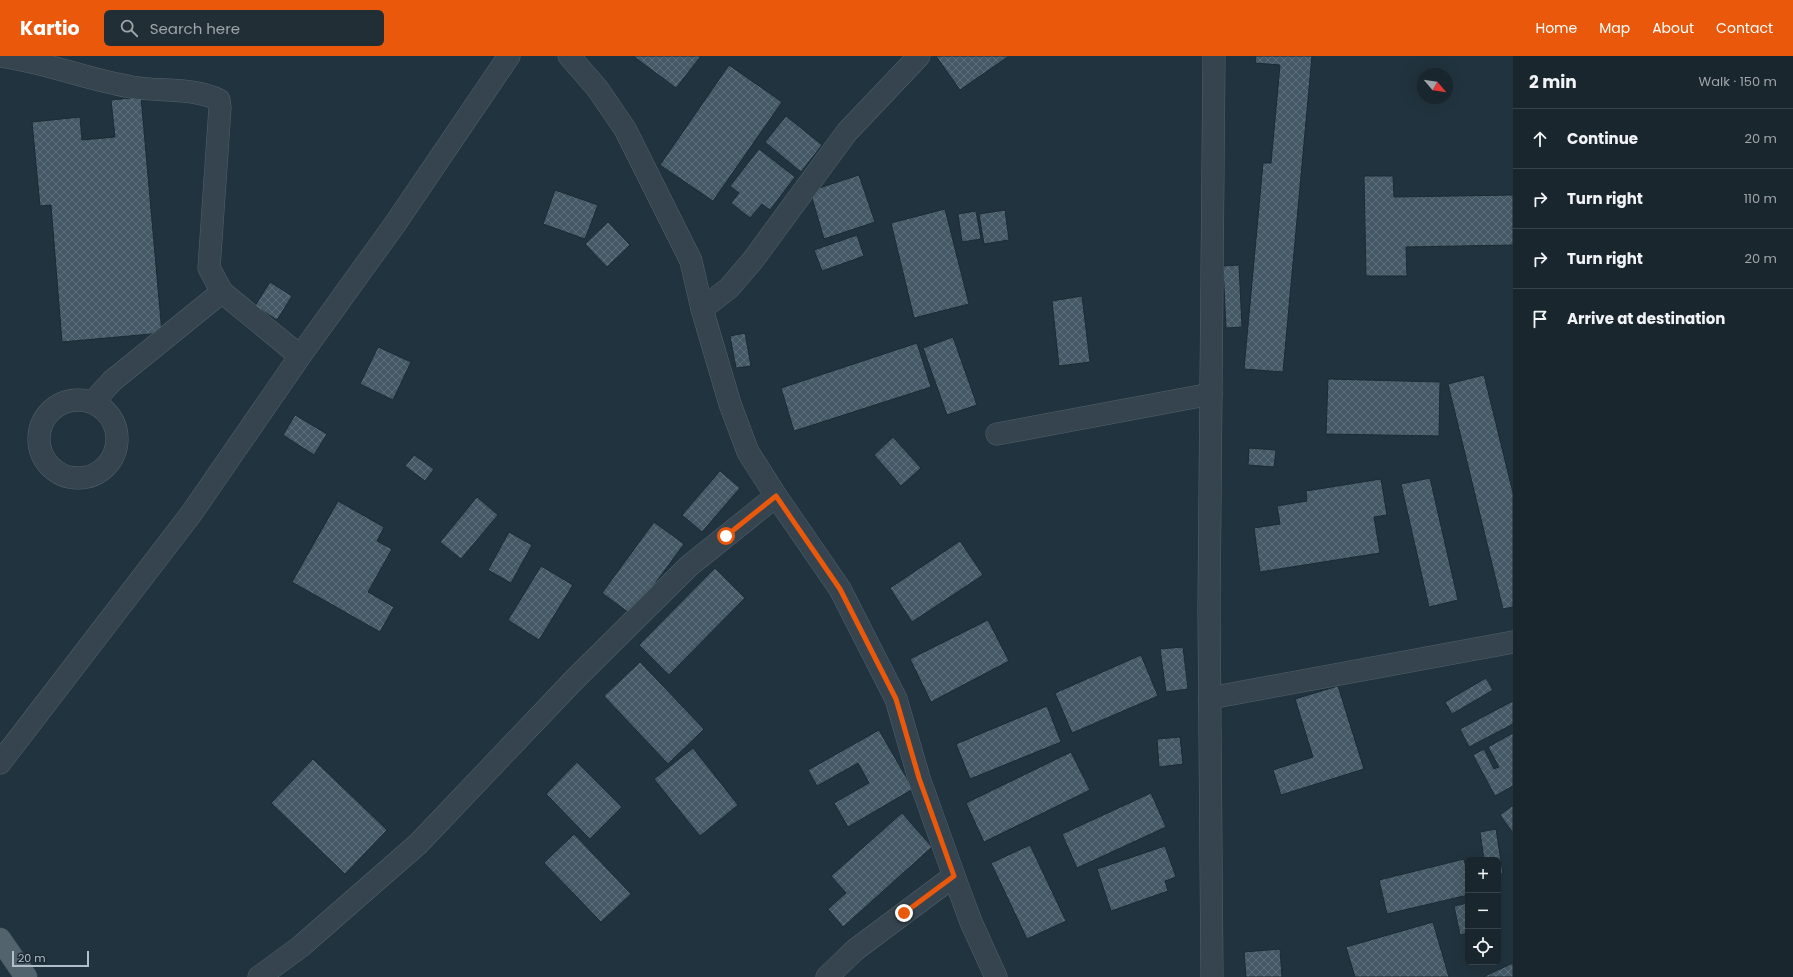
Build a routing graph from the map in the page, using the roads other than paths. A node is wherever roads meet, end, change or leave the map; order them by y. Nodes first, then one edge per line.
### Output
1 (1, 56) edge
2 (509, 56) edge
3 (569, 56) edge
4 (919, 56) edge
5 (1214, 56) edge
6 (222, 292) junction
7 (702, 309) junction
8 (300, 356) junction
9 (1211, 394) junction
10 (93, 402) dead end
11 (997, 434) dead end
12 (776, 496) junction
13 (1513, 642) edge
14 (1210, 698) junction
15 (0, 763) edge
16 (954, 876) junction
17 (0, 939) edge
18 (26, 977) edge
19 (259, 977) edge
20 (826, 977) edge
21 (996, 977) edge
22 (1212, 977) edge

1 - 6 street
2 - 8 street
3 - 7 street
4 - 7 street
5 - 9 street
6 - 8 street
6 - 10 street
7 - 12 street
8 - 15 street
9 - 11 street
9 - 14 street
12 - 16 street
12 - 19 street
13 - 14 street
14 - 22 street
16 - 20 street
16 - 21 street
17 - 18 main road

